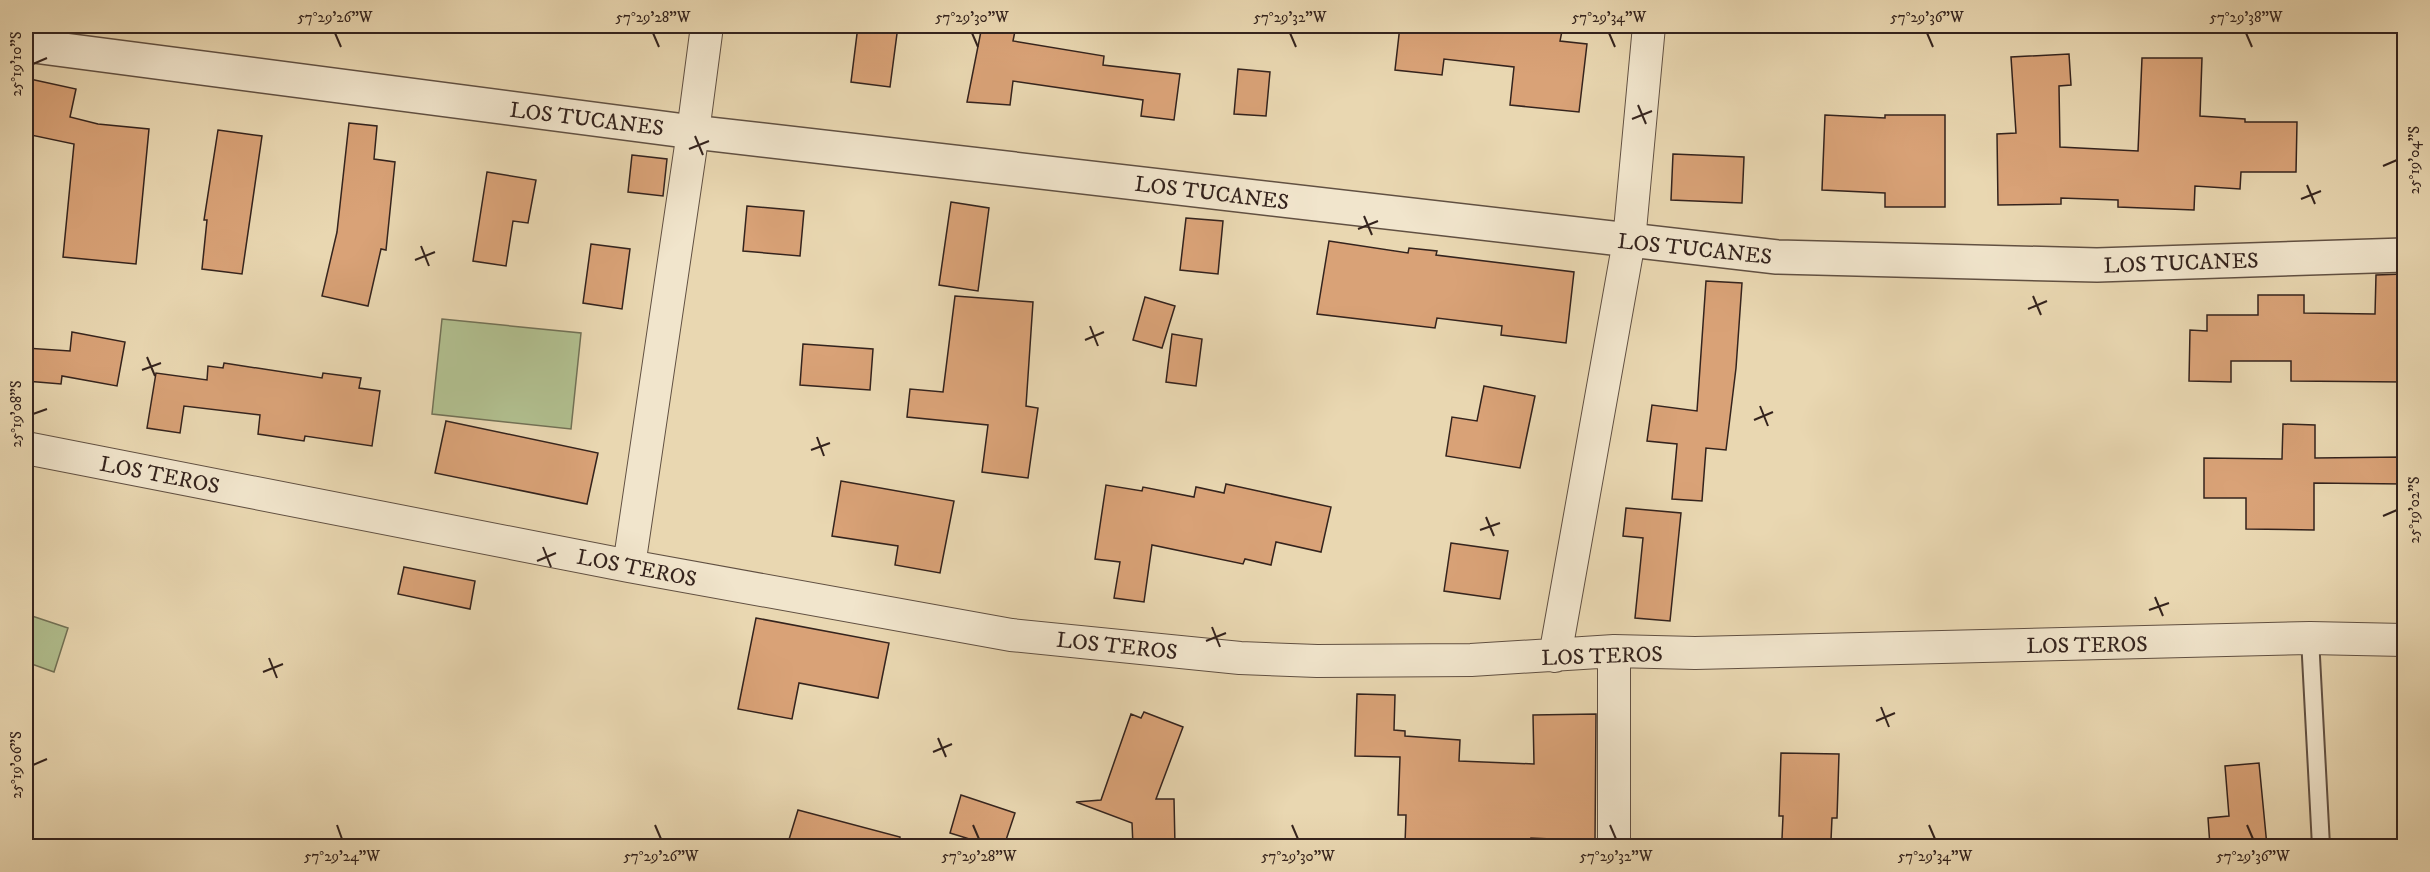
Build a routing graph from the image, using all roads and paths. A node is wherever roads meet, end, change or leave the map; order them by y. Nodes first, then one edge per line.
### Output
1 (707, 26) edge
2 (1649, 26) edge
3 (26, 45) edge
4 (693, 132) junction
5 (1629, 241) junction
6 (2404, 255) edge
7 (26, 447) edge
8 (628, 566) junction
9 (2310, 638) junction
10 (2404, 640) edge
11 (1614, 651) junction
12 (1555, 656) junction
13 (1614, 846) edge
14 (2321, 846) edge

1 - 4 street
2 - 5 street
3 - 4 street, LOS TUCANES
4 - 5 street, LOS TUCANES
4 - 8 street
5 - 6 street, LOS TUCANES
5 - 12 street
7 - 8 street, LOS TEROS
8 - 12 street, LOS TEROS
9 - 10 street, LOS TEROS
9 - 11 street, LOS TEROS
9 - 14 lane
11 - 12 street, LOS TEROS
11 - 13 street

